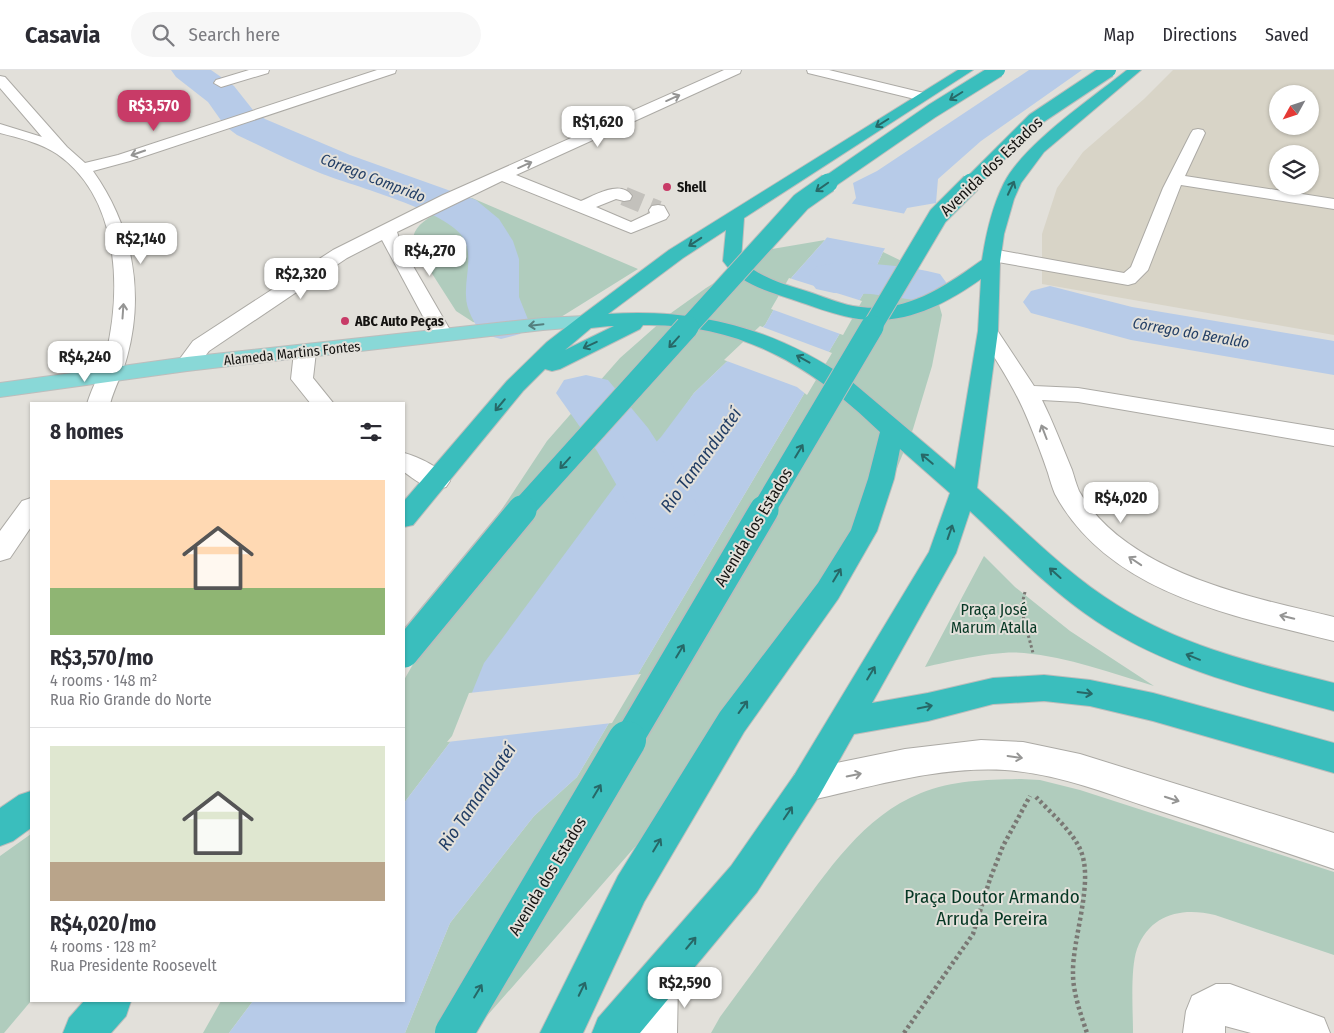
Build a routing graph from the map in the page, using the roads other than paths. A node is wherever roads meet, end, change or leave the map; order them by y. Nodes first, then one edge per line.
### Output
1 (263, 70) edge
2 (362, 70) edge
3 (390, 70) edge
4 (735, 70) edge
5 (813, 70) edge
6 (967, 70) edge
7 (998, 70) edge
8 (1109, 70) edge
9 (1135, 70) edge
10 (375, 75) junction
11 (0, 80) edge
12 (221, 82) dead end
13 (923, 97) junction
14 (0, 128) edge
15 (1198, 133) dead end
16 (63, 151) junction
17 (82, 169) junction
18 (502, 175) junction
19 (1176, 178) junction
20 (624, 196) tunnel mouth
21 (1334, 204) edge
22 (581, 207) junction
23 (658, 210) dead end
24 (736, 215) junction
25 (388, 231) junction
26 (992, 259) junction
27 (650, 318) junction
28 (585, 322) junction
29 (988, 330) junction
30 (443, 335) junction
31 (305, 352) junction
32 (187, 364) junction
33 (108, 375) junction
34 (515, 386) junction
35 (0, 390) edge
36 (1027, 392) junction
37 (99, 402) edge
38 (321, 402) edge
39 (892, 430) junction
40 (1334, 438) edge
41 (405, 462) edge
42 (437, 481) junction
43 (964, 490) junction
44 (30, 508) edge
45 (409, 512) edge
46 (0, 550) edge
47 (1334, 628) edge
48 (405, 652) edge
49 (1334, 697) edge
50 (843, 722) junction
51 (1334, 758) edge
52 (807, 785) junction
53 (30, 808) edge
54 (0, 829) edge
55 (1334, 852) edge
56 (658, 983) junction
57 (111, 1002) edge
58 (1287, 1029) edge
59 (84, 1033) edge
60 (454, 1033) edge
61 (561, 1033) edge
62 (613, 1033) edge
63 (656, 1033) edge
64 (1204, 1033) edge

1 - 12 street
2 - 10 street
3 - 10 street
18 -> 4 street
5 - 13 street
6 - 13 highway
7 -> 48 highway, bridge
60 -> 8 highway, Avenida dos Estados, bridge
26 -> 9 highway, Avenida dos Estados
10 -> 17 street
11 - 16 street
13 -> 24 highway
14 - 16 street
15 - 19 street
16 - 17 street
33 -> 17 street
18 - 22 street
18 - 25 street
19 - 21 street
19 - 26 street
20 - 22 street
22 - 23 street
24 - 26 highway
24 -> 28 highway
25 - 30 street
25 - 32 street
26 - 29 highway, Avenida dos Estados
27 - 28 highway
27 -> 34 highway
39 -> 27 highway
28 -> 30 main road, Alameda Martins Fontes
28 - 34 highway
29 - 36 street
29 - 43 highway, Avenida dos Estados
30 - 31 main road, Alameda Martins Fontes
31 - 32 main road, Alameda Martins Fontes
31 - 38 street
32 - 33 main road, Alameda Martins Fontes
33 - 35 main road, Alameda Martins Fontes
33 - 37 street
34 -> 42 highway
36 - 40 street
47 -> 36 street
43 -> 39 highway
61 -> 39 highway
41 - 42 street
42 - 45 highway
49 -> 43 highway
50 -> 43 highway, Avenida dos Estados
44 - 46 street
50 -> 51 highway
50 - 52 highway, Avenida dos Estados
52 -> 55 street
56 -> 52 highway, Avenida dos Estados
53 - 54 highway
56 - 62 highway, Avenida dos Estados
56 - 63 street
57 - 59 highway
58 - 64 street

